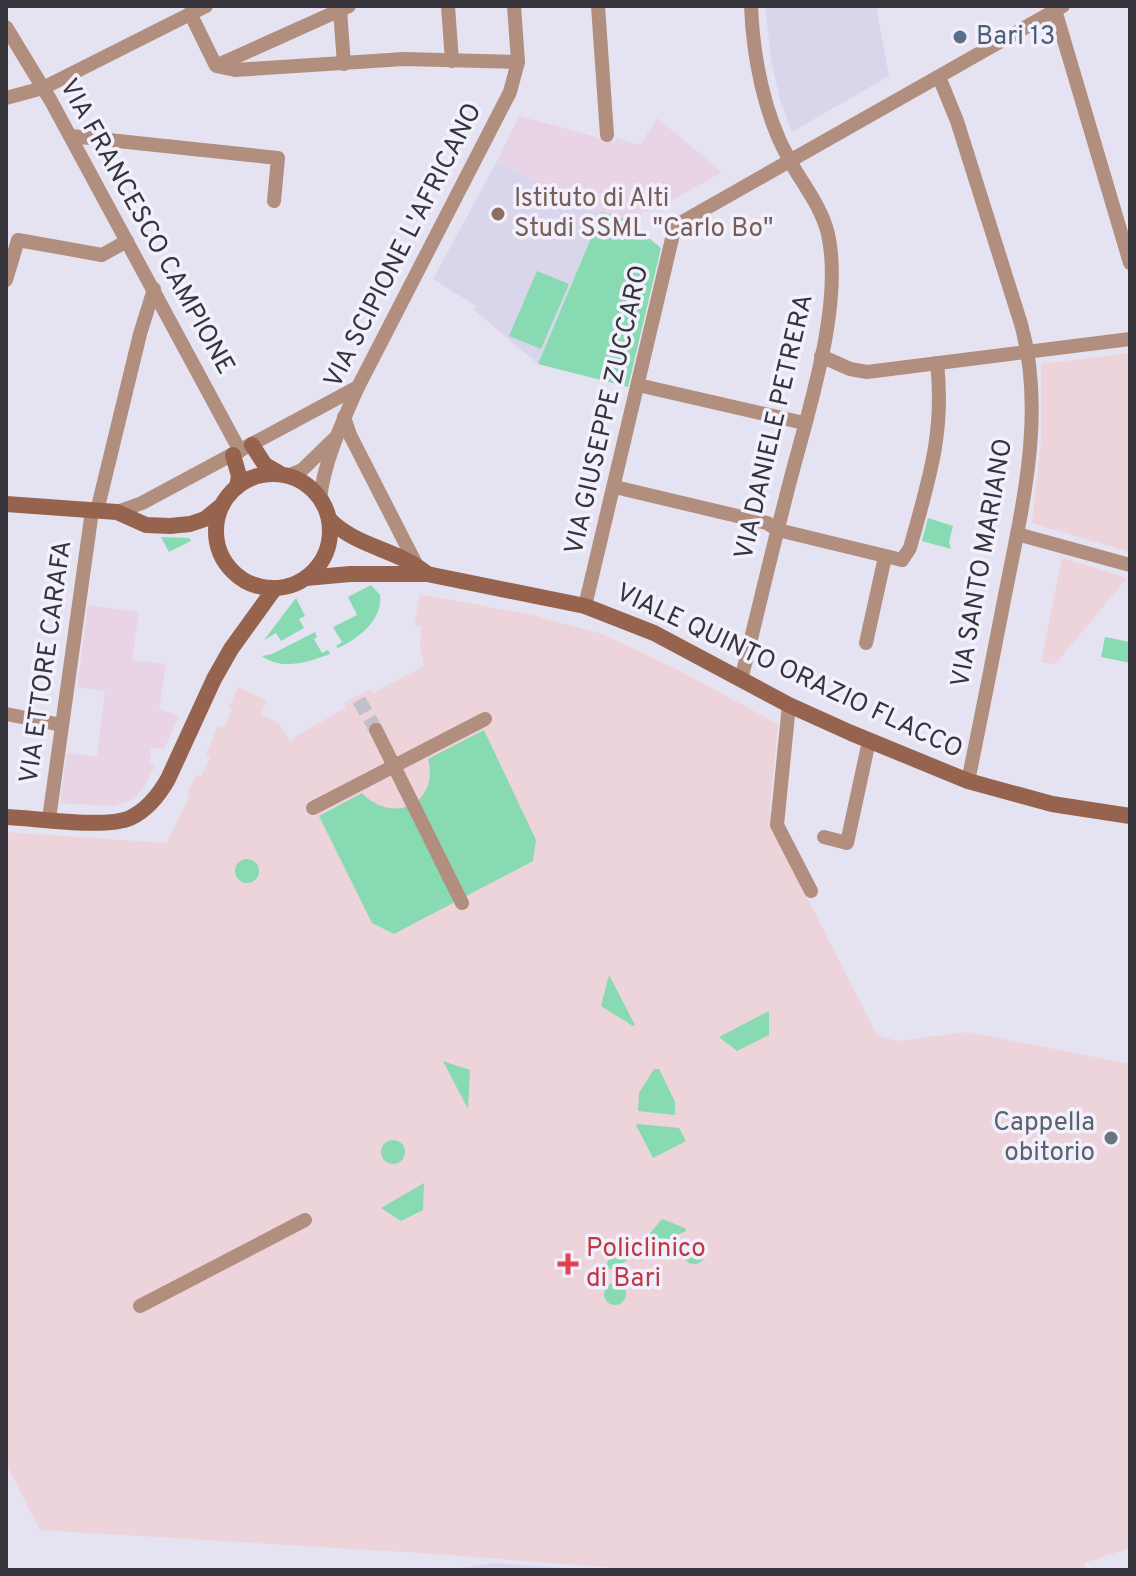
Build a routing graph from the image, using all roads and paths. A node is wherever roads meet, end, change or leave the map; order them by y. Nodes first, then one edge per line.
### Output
1 (206, 6) edge
2 (448, 6) edge
3 (514, 6) edge
4 (598, 6) edge
5 (751, 6) edge
6 (344, 8) edge
7 (1059, 8) edge
8 (180, 13) edge
9 (6, 27) edge
10 (452, 61) junction
11 (518, 62) junction
12 (344, 64) junction
13 (216, 66) junction
14 (939, 77) junction
15 (43, 88) junction
16 (6, 98) edge
17 (607, 135) dead end
18 (71, 136) junction
19 (790, 161) junction
20 (274, 201) dead end
21 (127, 241) junction
22 (1130, 263) edge
23 (6, 280) edge
24 (154, 289) junction
25 (1130, 339) edge
26 (1028, 351) junction
27 (821, 356) junction
28 (937, 363) junction
29 (638, 385) junction
30 (358, 387) junction
31 (344, 417) junction
32 (804, 423) junction
33 (338, 435) junction
34 (242, 450) junction
35 (284, 475) junction
36 (237, 487) junction
37 (615, 487) junction
38 (320, 499) junction
39 (6, 504) edge
40 (222, 505) junction
41 (94, 511) junction
42 (117, 512) junction
43 (329, 519) junction
44 (778, 530) junction
45 (1017, 534) junction
46 (885, 557) junction
47 (1130, 565) edge
48 (422, 570) junction
49 (306, 578) junction
50 (275, 588) junction
51 (585, 606) junction
52 (866, 643) dead end
53 (741, 680) junction
54 (789, 705) junction
55 (6, 714) edge
56 (485, 719) dead end
57 (62, 725) junction
58 (376, 730) tunnel mouth
59 (869, 741) junction
60 (394, 766) junction
61 (968, 781) junction
62 (313, 808) dead end
63 (1130, 816) edge
64 (6, 817) edge
65 (49, 819) junction
66 (824, 837) dead end
67 (811, 891) dead end
68 (462, 903) dead end
69 (305, 1220) dead end
70 (140, 1306) dead end

1 - 8 street
2 - 10 street
3 - 11 street, VIA SCIPIONE L'AFRICANO
4 - 17 street
5 - 19 street, VIA DANIELE PETRERA
6 - 12 street
6 - 13 street
7 - 14 street
7 - 22 street
8 - 13 street
8 - 15 street
9 - 15 street, VIA FRANCESCO CAMPIONE
10 - 11 street
10 - 12 street
11 - 30 street, VIA SCIPIONE L'AFRICANO
12 - 13 street
14 - 19 street
14 - 26 street, VIA SANTO MARIANO
15 - 16 street
15 - 18 street, VIA FRANCESCO CAMPIONE
18 - 20 street
18 - 21 street, VIA FRANCESCO CAMPIONE
19 - 27 street, VIA DANIELE PETRERA
19 - 29 street, VIA GIUSEPPE ZUCCARO
21 - 23 street
21 - 24 street, VIA FRANCESCO CAMPIONE
24 - 34 street, VIA FRANCESCO CAMPIONE
24 - 41 street, VIA ETTORE CARAFA
25 - 26 street
26 - 28 street
26 - 45 street, VIA SANTO MARIANO
27 - 28 street
27 - 32 street, VIA DANIELE PETRERA
28 - 46 street
29 - 32 street
29 - 37 street, VIA GIUSEPPE ZUCCARO
30 - 31 street, VIA SCIPIONE L'AFRICANO
30 - 34 street
31 - 33 street, VIA SCIPIONE L'AFRICANO
31 - 48 street
32 - 44 street, VIA DANIELE PETRERA
33 - 35 street, VIA SCIPIONE L'AFRICANO
33 - 38 street, VIA SCIPIONE L'AFRICANO
34 - 35 street
34 - 36 street
34 - 42 street
35 - 36 street
35 - 38 street
36 - 40 street
37 - 44 street
37 - 51 street, VIA GIUSEPPE ZUCCARO
38 - 43 street
39 - 41 street
40 - 42 street
40 - 50 street
41 - 42 street
41 - 57 street, VIA ETTORE CARAFA
43 - 48 street
43 - 49 street
44 - 46 street
44 - 53 street, VIA DANIELE PETRERA
45 - 47 street
45 - 61 street, VIA SANTO MARIANO
46 - 52 street
48 - 49 street
48 - 51 street, VIALE QUINTO ORAZIO FLACCO
49 - 50 street
50 - 65 street
51 - 53 street, VIALE QUINTO ORAZIO FLACCO
53 - 54 street, VIALE QUINTO ORAZIO FLACCO
54 - 59 street, VIALE QUINTO ORAZIO FLACCO
54 - 67 street
55 - 57 street
56 - 60 street
57 - 65 street, VIA ETTORE CARAFA
58 - 60 street
59 - 61 street, VIALE QUINTO ORAZIO FLACCO
59 - 66 street
60 - 62 street
60 - 68 street
61 - 63 street, VIALE QUINTO ORAZIO FLACCO
64 - 65 street
69 - 70 street

